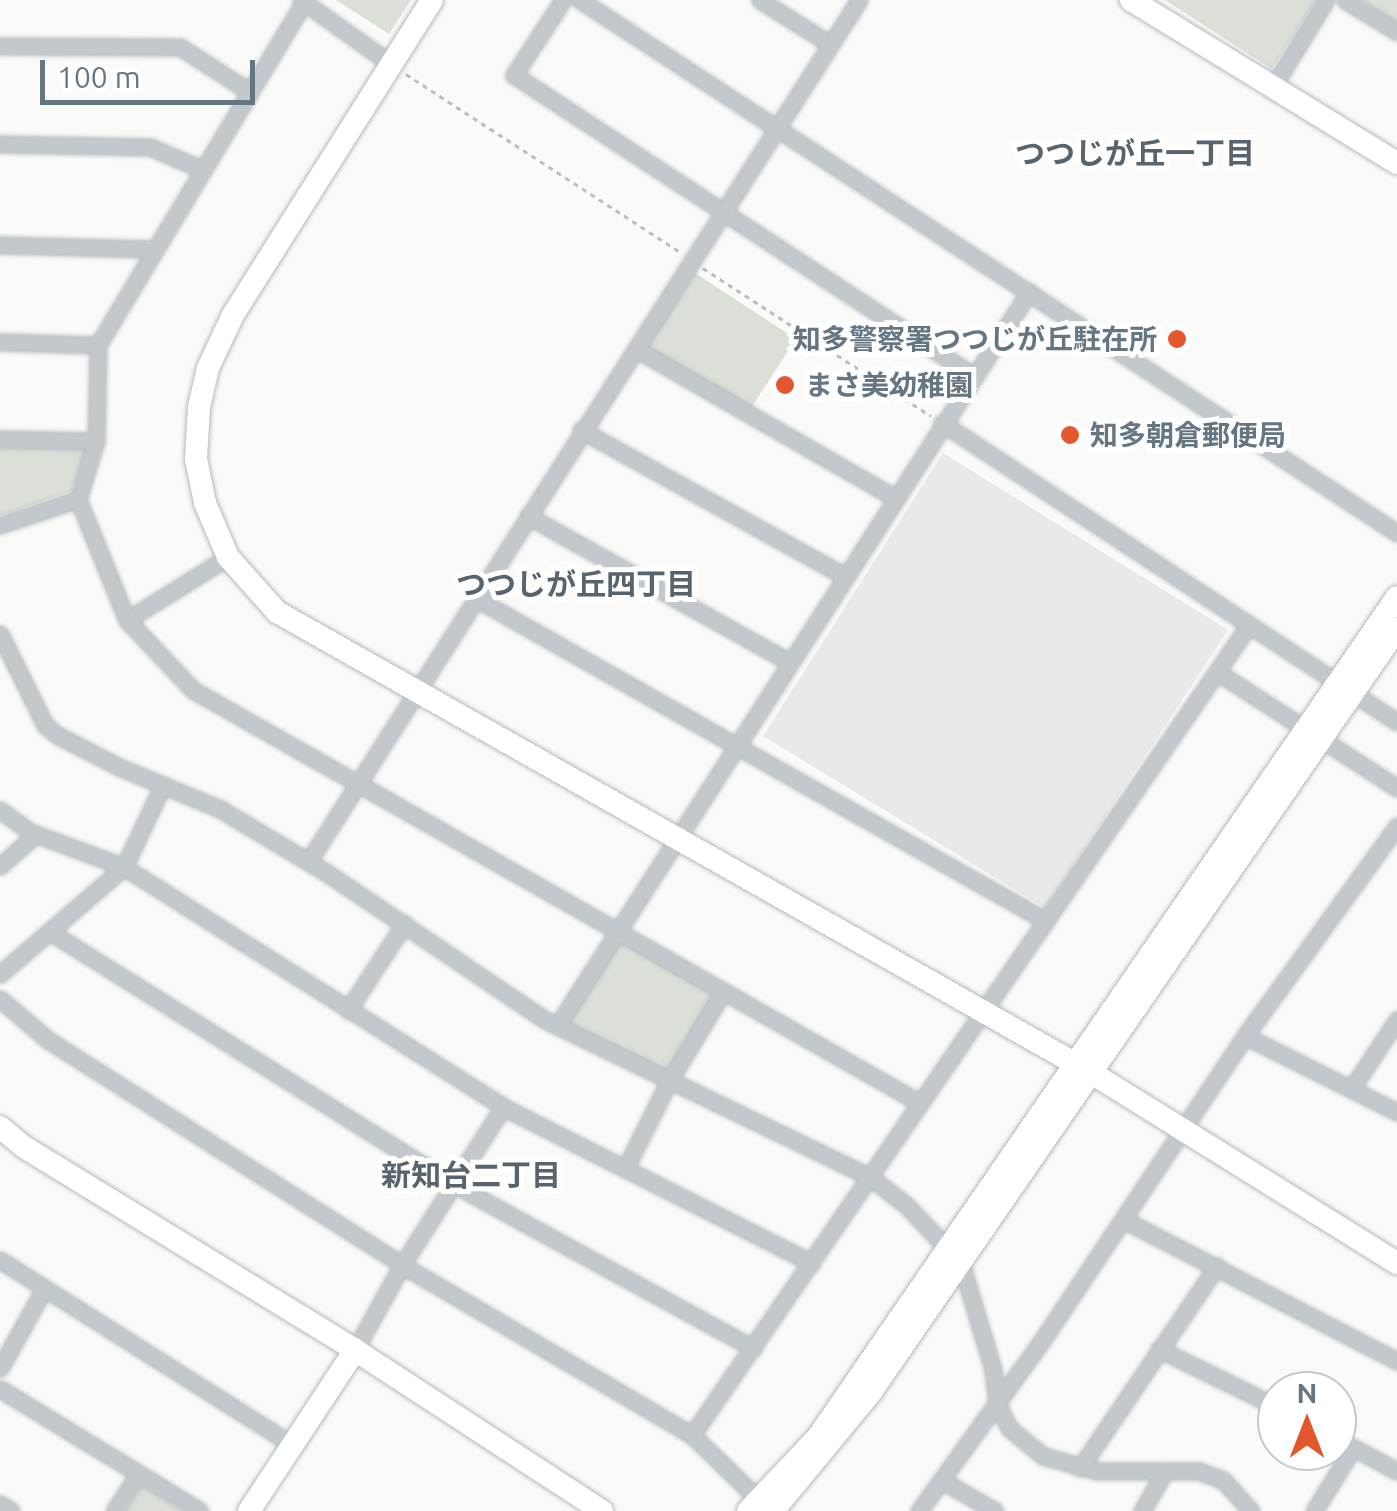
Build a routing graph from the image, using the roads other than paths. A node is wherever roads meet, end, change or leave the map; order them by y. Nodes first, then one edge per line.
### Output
1 (432, 0) edge
2 (563, 0) edge
3 (580, 0) edge
4 (760, 0) edge
5 (859, 0) edge
6 (1130, 0) edge
7 (1326, 0) edge
8 (1345, 0) edge
9 (302, 1) edge
10 (1397, 32) edge
11 (830, 44) junction
12 (0, 46) edge
13 (398, 68) junction
14 (1272, 88) junction
15 (247, 90) junction
16 (776, 128) junction
17 (0, 144) edge
18 (1397, 163) edge
19 (201, 169) junction
20 (722, 213) junction
21 (0, 245) edge
22 (152, 249) junction
23 (1029, 292) junction
24 (0, 342) edge
25 (98, 344) junction
26 (636, 349) junction
27 (974, 376) junction
28 (942, 423) junction
29 (581, 430) junction
30 (0, 440) edge
31 (96, 441) junction
32 (895, 498) junction
33 (78, 499) junction
34 (528, 516) junction
35 (0, 525) edge
36 (1397, 534) edge
37 (228, 557) junction
38 (844, 576) junction
39 (1397, 597) edge
40 (475, 598) junction
41 (127, 620) junction
42 (1249, 624) junction
43 (1397, 629) edge
44 (0, 634) edge
45 (789, 662) junction
46 (1217, 672) junction
47 (1346, 688) junction
48 (412, 692) junction
49 (1397, 722) edge
50 (1314, 734) junction
51 (734, 744) junction
52 (354, 782) junction
53 (163, 785) junction
54 (1397, 788) edge
55 (0, 810) edge
56 (1397, 826) edge
57 (36, 834) junction
58 (674, 838) junction
59 (308, 862) junction
60 (0, 866) edge
61 (124, 866) junction
62 (1046, 921) junction
63 (404, 924) junction
64 (616, 931) junction
65 (50, 932) junction
66 (0, 974) edge
67 (722, 992) junction
68 (0, 999) edge
69 (348, 1010) junction
70 (982, 1013) junction
71 (1397, 1020) edge
72 (556, 1026) junction
73 (1244, 1036) junction
74 (1083, 1069) junction
75 (668, 1083) junction
76 (1352, 1088) junction
77 (920, 1103) junction
78 (503, 1107) junction
79 (1397, 1112) edge
80 (0, 1128) edge
81 (1184, 1128) junction
82 (625, 1169) junction
83 (870, 1177) junction
84 (455, 1185) junction
85 (1124, 1220) junction
86 (954, 1257) junction
87 (0, 1260) edge
88 (812, 1263) junction
89 (1397, 1263) edge
90 (402, 1265) junction
91 (1217, 1266) junction
92 (44, 1289) junction
93 (753, 1348) junction
94 (1159, 1349) junction
95 (355, 1350) junction
96 (1397, 1361) edge
97 (0, 1368) edge
98 (0, 1388) edge
99 (1257, 1398) edge
100 (997, 1402) junction
101 (692, 1435) junction
102 (290, 1443) junction
103 (1357, 1450) edge
104 (1080, 1468) junction
105 (1166, 1471) junction
106 (1339, 1471) edge
107 (1397, 1471) edge
108 (139, 1473) junction
109 (941, 1480) junction
110 (0, 1504) edge
111 (763, 1508) edge
112 (11, 1511) edge
113 (114, 1511) edge
114 (200, 1511) edge
115 (248, 1511) edge
116 (602, 1511) edge
117 (919, 1511) edge
118 (995, 1511) edge
119 (1142, 1511) edge
120 (1251, 1511) edge
121 (1314, 1511) edge

1 - 13 street
2 - 20 street
3 - 16 street
4 - 11 street
5 - 11 street
6 - 14 street
7 - 14 street
8 - 10 street
9 - 13 street
9 - 15 street
11 - 16 street
12 - 15 street
13 - 37 street
14 - 18 street
15 - 19 street
16 - 20 street
16 - 23 street
17 - 19 street
19 - 22 street
20 - 26 street
20 - 27 street
21 - 22 street
22 - 25 street
23 - 27 street
23 - 36 street
24 - 25 street
25 - 31 street
26 - 29 street
26 - 32 street
27 - 28 street
28 - 32 street
28 - 42 street
29 - 34 street
29 - 38 street
30 - 31 street
31 - 33 street
32 - 38 street
33 - 35 street
33 - 41 street
34 - 40 street
34 - 45 street
37 - 41 street
37 - 48 street
38 - 45 street
39 - 47 street
40 - 48 street
40 - 51 street
41 - 52 street
42 - 46 street
42 - 47 street
43 - 47 street
44 - 53 street
45 - 51 street
46 - 50 street
46 - 62 street
47 - 49 street
47 - 50 street
48 - 52 street
48 - 58 street
50 - 54 street
50 - 74 street
51 - 58 street
51 - 62 street
52 - 59 street
52 - 64 street
53 - 59 street
53 - 61 street
55 - 57 street
56 - 73 street
57 - 60 street
57 - 61 street
58 - 64 street
58 - 70 street
59 - 63 street
61 - 65 street
61 - 69 street
62 - 70 street
63 - 69 street
63 - 72 street
64 - 67 street
64 - 72 street
65 - 66 street
65 - 84 street
67 - 75 street
67 - 77 street
68 - 90 street
69 - 78 street
70 - 74 street
70 - 77 street
71 - 76 street
72 - 75 street
73 - 76 street
73 - 81 street
74 - 81 street
74 - 86 street
75 - 82 street
75 - 83 street
76 - 79 street
77 - 83 street
78 - 82 street
78 - 84 street
80 - 95 street
81 - 85 street
81 - 89 street
82 - 88 street
83 - 86 street
83 - 88 street
84 - 90 street
84 - 93 street
85 - 91 street
85 - 100 street
86 - 100 street
86 - 111 street
87 - 92 street
88 - 93 street
90 - 95 street
90 - 101 street
91 - 94 street
91 - 96 street
92 - 97 street
92 - 102 street
93 - 101 street
94 - 99 street
94 - 104 street
95 - 102 street
95 - 116 street
98 - 108 street
100 - 104 street
100 - 109 street
101 - 111 street
102 - 115 street
103 - 107 street
104 - 105 street
105 - 119 street
105 - 120 street
106 - 121 street
108 - 113 street
108 - 114 street
109 - 117 street
109 - 118 street
110 - 112 street

